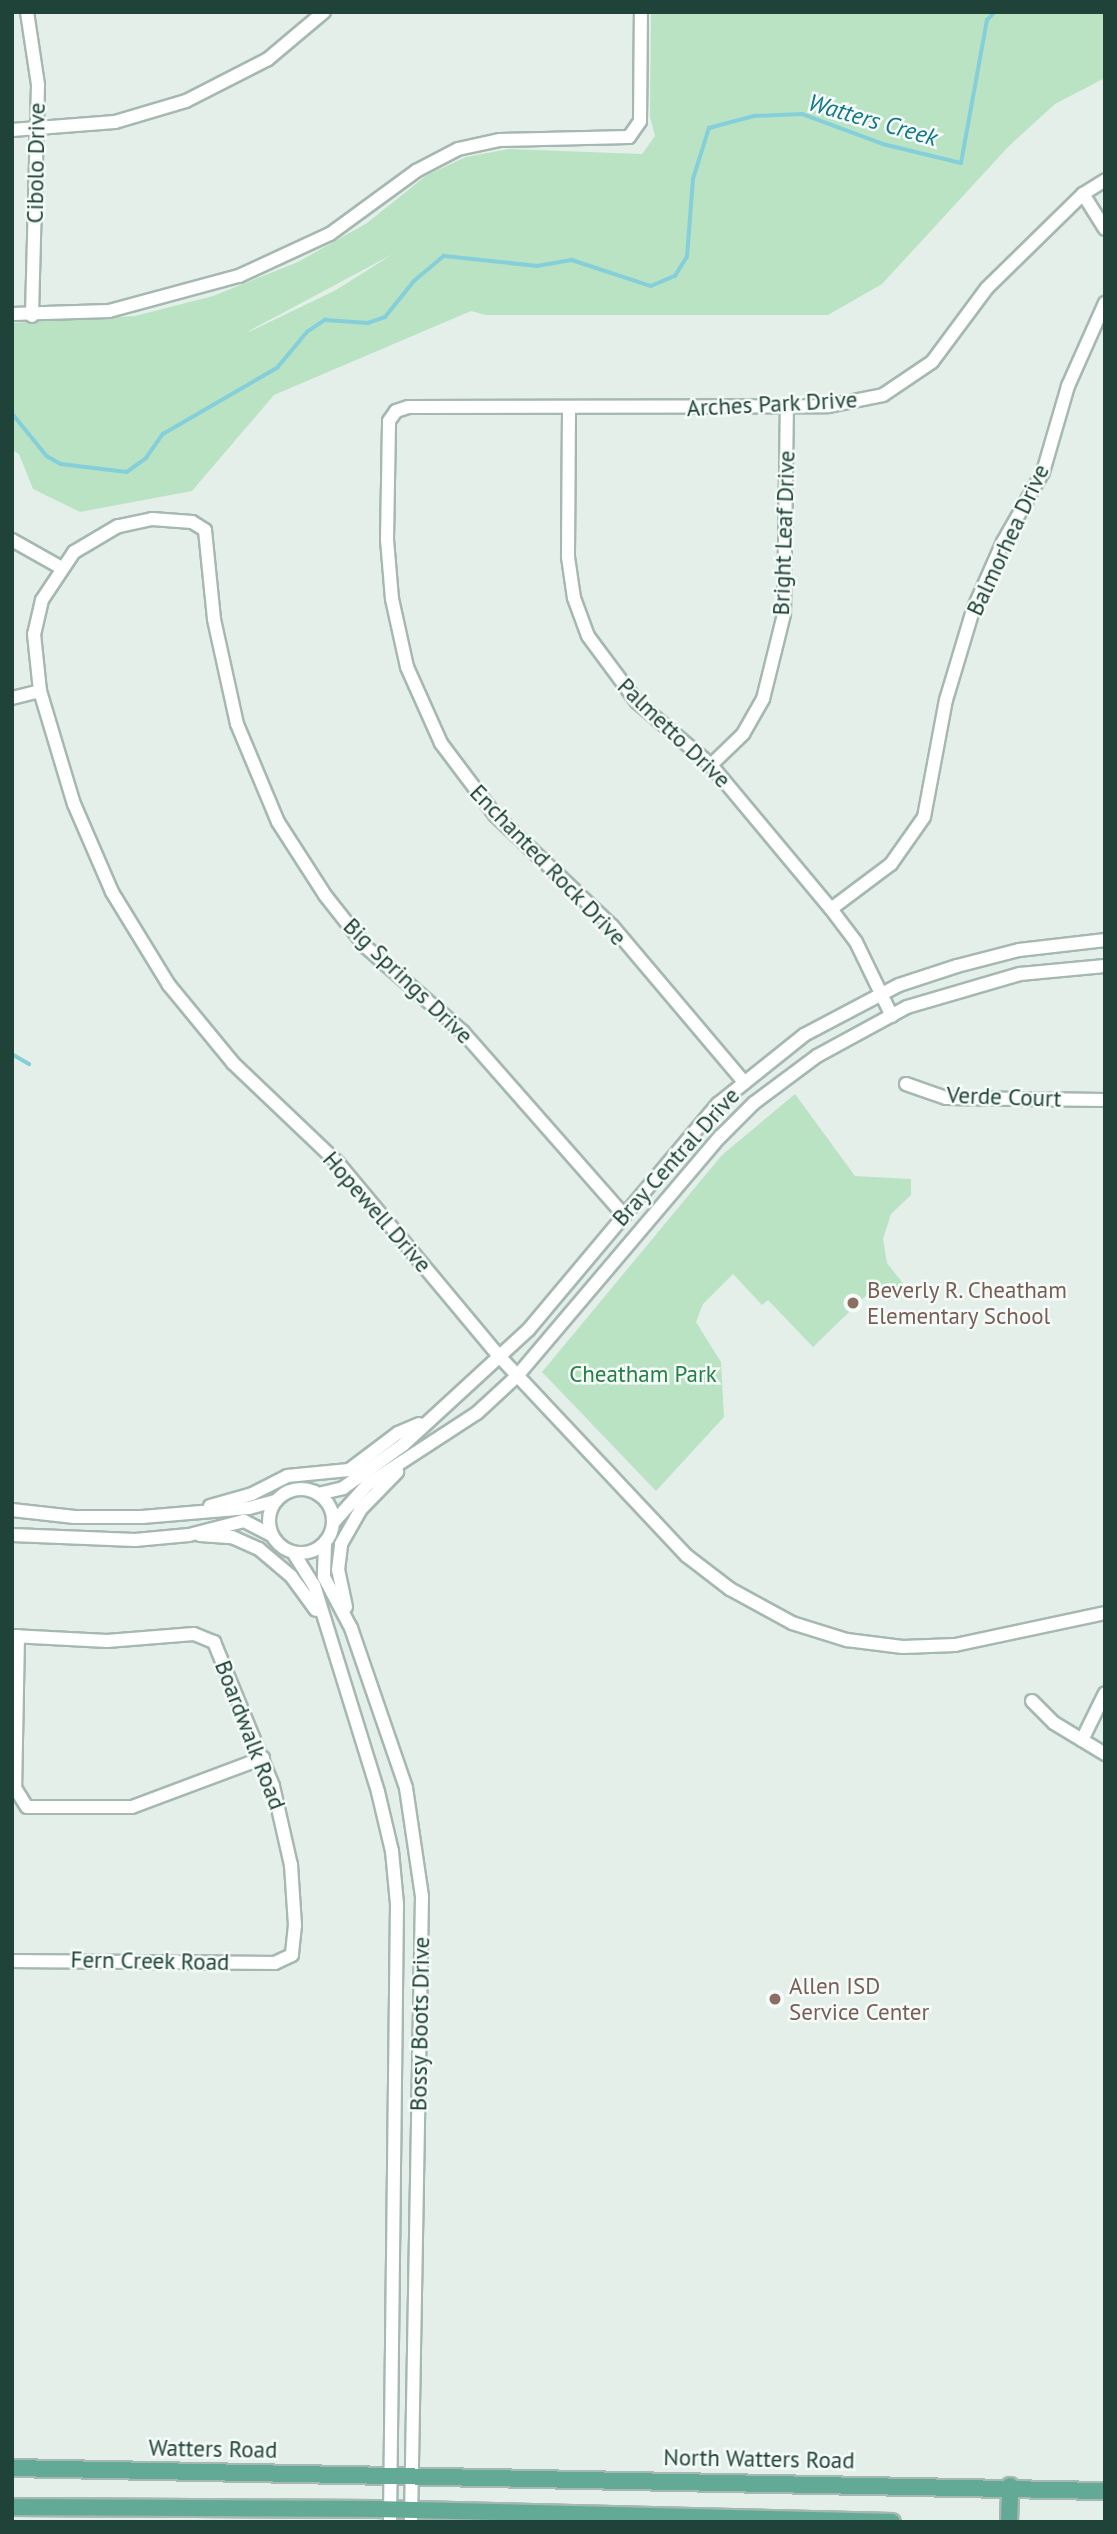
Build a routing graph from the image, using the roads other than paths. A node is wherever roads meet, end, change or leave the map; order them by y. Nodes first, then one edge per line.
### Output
1 (27, 12) edge
2 (324, 12) edge
3 (641, 12) edge
4 (12, 130) edge
5 (37, 131) junction
6 (1105, 180) edge
7 (1083, 194) junction
8 (1105, 229) edge
9 (1105, 303) edge
10 (12, 314) edge
11 (32, 316) junction
12 (787, 406) junction
13 (569, 410) junction
14 (393, 413) joint
15 (192, 522) joint
16 (12, 540) edge
17 (60, 567) junction
18 (40, 691) junction
19 (12, 698) edge
20 (711, 765) junction
21 (831, 909) junction
22 (1105, 940) edge
23 (1105, 966) edge
24 (881, 995) junction
25 (892, 1016) junction
26 (744, 1082) junction
27 (906, 1084) dead end
28 (1105, 1100) edge
29 (622, 1213) junction
30 (499, 1356) junction
31 (517, 1376) junction
32 (422, 1423) junction
33 (430, 1445) junction
34 (318, 1494) junction
35 (276, 1501) junction
36 (12, 1510) edge
37 (197, 1511) junction
38 (333, 1523) junction
39 (12, 1535) edge
40 (189, 1535) junction
41 (272, 1535) junction
42 (325, 1543) junction
43 (293, 1552) junction
44 (1105, 1613) edge
45 (351, 1628) junction
46 (15, 1636) edge
47 (328, 1636) junction
48 (1105, 1693) edge
49 (1032, 1701) dead end
50 (1082, 1740) junction
51 (1105, 1754) edge
52 (263, 1758) junction
53 (288, 1960) joint
54 (12, 1961) edge
55 (12, 2468) edge
56 (391, 2476) junction
57 (412, 2476) junction
58 (1010, 2486) junction
59 (1105, 2491) edge
60 (12, 2507) edge
61 (390, 2516) edge
62 (411, 2516) edge
63 (892, 2522) edge
64 (1009, 2522) edge

1 - 5 street, Cibolo Drive
2 - 5 street
3 - 11 street
4 - 5 street
5 - 11 street, Cibolo Drive
6 - 7 street, Arches Park Drive
7 - 8 street
7 - 12 street, Arches Park Drive
9 - 21 street, Balmorhea Drive
10 - 11 street
12 - 13 street, Arches Park Drive
12 - 20 street, Bright Leaf Drive
13 - 14 street, Arches Park Drive
13 - 20 street, Palmetto Drive
14 - 26 street, Enchanted Rock Drive
15 - 17 street, Hopewell Drive
15 - 29 street, Big Springs Drive
16 - 17 street
17 - 18 street, Hopewell Drive
18 - 19 street
18 - 30 street, Hopewell Drive
20 - 21 street, Palmetto Drive
21 - 24 street, Palmetto Drive
22 - 24 street, Bray Central Drive
23 - 25 street, Bray Central Drive
24 - 25 street, Palmetto Drive
24 - 26 street, Bray Central Drive
25 - 31 street, Bray Central Drive
26 - 29 street, Bray Central Drive
27 - 28 street, Verde Court
29 - 30 street, Bray Central Drive
30 - 31 street, Hopewell Drive
30 - 32 street, Bray Central Drive
31 - 33 street, Bray Central Drive
31 - 44 street, Hopewell Drive
32 - 34 street, Bray Central Drive
32 - 37 street
33 - 38 street, Bray Central Drive
33 - 45 street
34 - 35 street
34 - 38 street
35 - 37 street
35 - 41 street
36 - 37 street
38 - 42 street
39 - 40 street
40 - 41 street
40 - 47 street
41 - 43 street
42 - 43 street
42 - 45 street, Bossy Boots Drive
43 - 47 street, Bossy Boots Drive
45 - 57 street, Bossy Boots Drive
46 - 52 street, Boardwalk Road
46 - 52 street
47 - 56 street, Bossy Boots Drive
48 - 50 street
49 - 50 street
50 - 51 street
52 - 53 street, Boardwalk Road
53 - 54 street, Fern Creek Road
55 - 56 main road, Watters Road
56 - 57 main road, Watters Road
56 - 61 street, Bossy Boots Drive
57 - 58 main road, North Watters Road
57 - 62 street, Bossy Boots Drive
58 - 59 main road, North Watters Road
58 - 64 main road
60 - 61 main road
61 - 62 main road
62 - 63 main road

